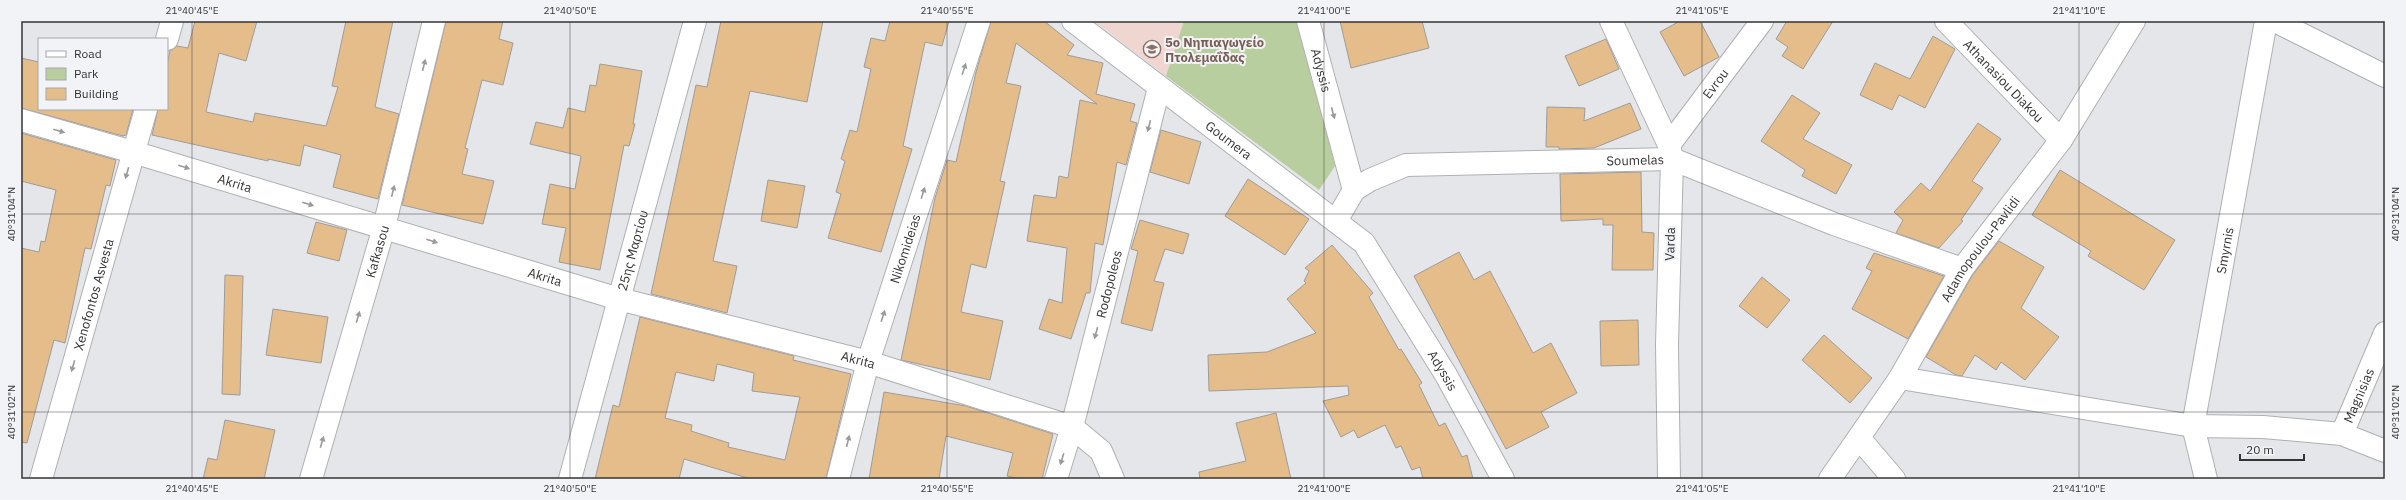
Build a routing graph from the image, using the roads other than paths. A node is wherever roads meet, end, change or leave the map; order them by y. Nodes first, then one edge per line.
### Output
1 (172, 21) edge
2 (434, 21) edge
3 (695, 21) edge
4 (979, 21) edge
5 (1073, 21) edge
6 (1308, 21) edge
7 (1611, 21) edge
8 (1762, 21) edge
9 (1946, 21) edge
10 (2134, 21) edge
11 (2266, 21) edge
12 (2275, 21) edge
13 (167, 38) edge
14 (2385, 76) edge
15 (1159, 88) junction
16 (146, 110) edge
17 (21, 120) edge
18 (2061, 140) junction
19 (133, 152) junction
20 (1670, 152) junction
21 (1354, 190) junction
22 (1336, 221) junction
23 (384, 227) junction
24 (1378, 265) joint
25 (1962, 269) junction
26 (619, 299) junction
27 (2385, 333) edge
28 (868, 362) junction
29 (1900, 378) junction
30 (2193, 426) junction
31 (1072, 427) junction
32 (2342, 434) junction
33 (1859, 438) junction
34 (2385, 451) edge
35 (40, 479) edge
36 (312, 479) edge
37 (570, 479) edge
38 (838, 479) edge
39 (1056, 479) edge
40 (1113, 479) edge
41 (1503, 479) edge
42 (1669, 479) edge
43 (1830, 479) edge
44 (1894, 479) edge
45 (2206, 479) edge

1 - 13 street
23 -> 2 street, Kafkasou
3 - 26 street, 25ης Μαρτίου
28 -> 4 street, Nikomideias
5 - 15 street, Goumera
6 -> 21 street, Adyssis
7 - 20 street, Varda
8 - 20 street, Evrou
9 - 18 street, Athanasiou Diakou
10 - 18 street, Adamopoulou-Pavlidi
11 - 30 street, Smyrnis
12 - 14 street
15 - 22 street, Goumera
15 -> 31 street, Rodopoleos
16 - 19 street, Xenofontos Asvesta
17 -> 19 street, Akrita
18 - 25 street, Adamopoulou-Pavlidi
19 -> 23 street, Akrita
19 -> 35 street, Xenofontos Asvesta
20 - 21 street, Soumelas
20 - 25 street, Soumelas
20 - 42 street, Varda
21 - 22 street, Soumelas
22 - 24 street, Goumera
23 -> 26 street, Akrita
36 -> 23 street, Kafkasou
24 - 41 street, Adyssis
25 - 29 street, Adamopoulou-Pavlidi
26 - 28 street, Akrita
26 - 37 street, 25ης Μαρτίου
27 - 32 street, Magnisias
28 - 31 street, Akrita
38 -> 28 street, Nikomideias
29 - 30 street
29 - 33 street, Adamopoulou-Pavlidi
30 - 32 street
30 - 45 street, Smyrnis
31 -> 39 street, Rodopoleos
31 - 40 street
32 - 34 street
33 - 43 street, Adamopoulou-Pavlidi
33 - 44 street

